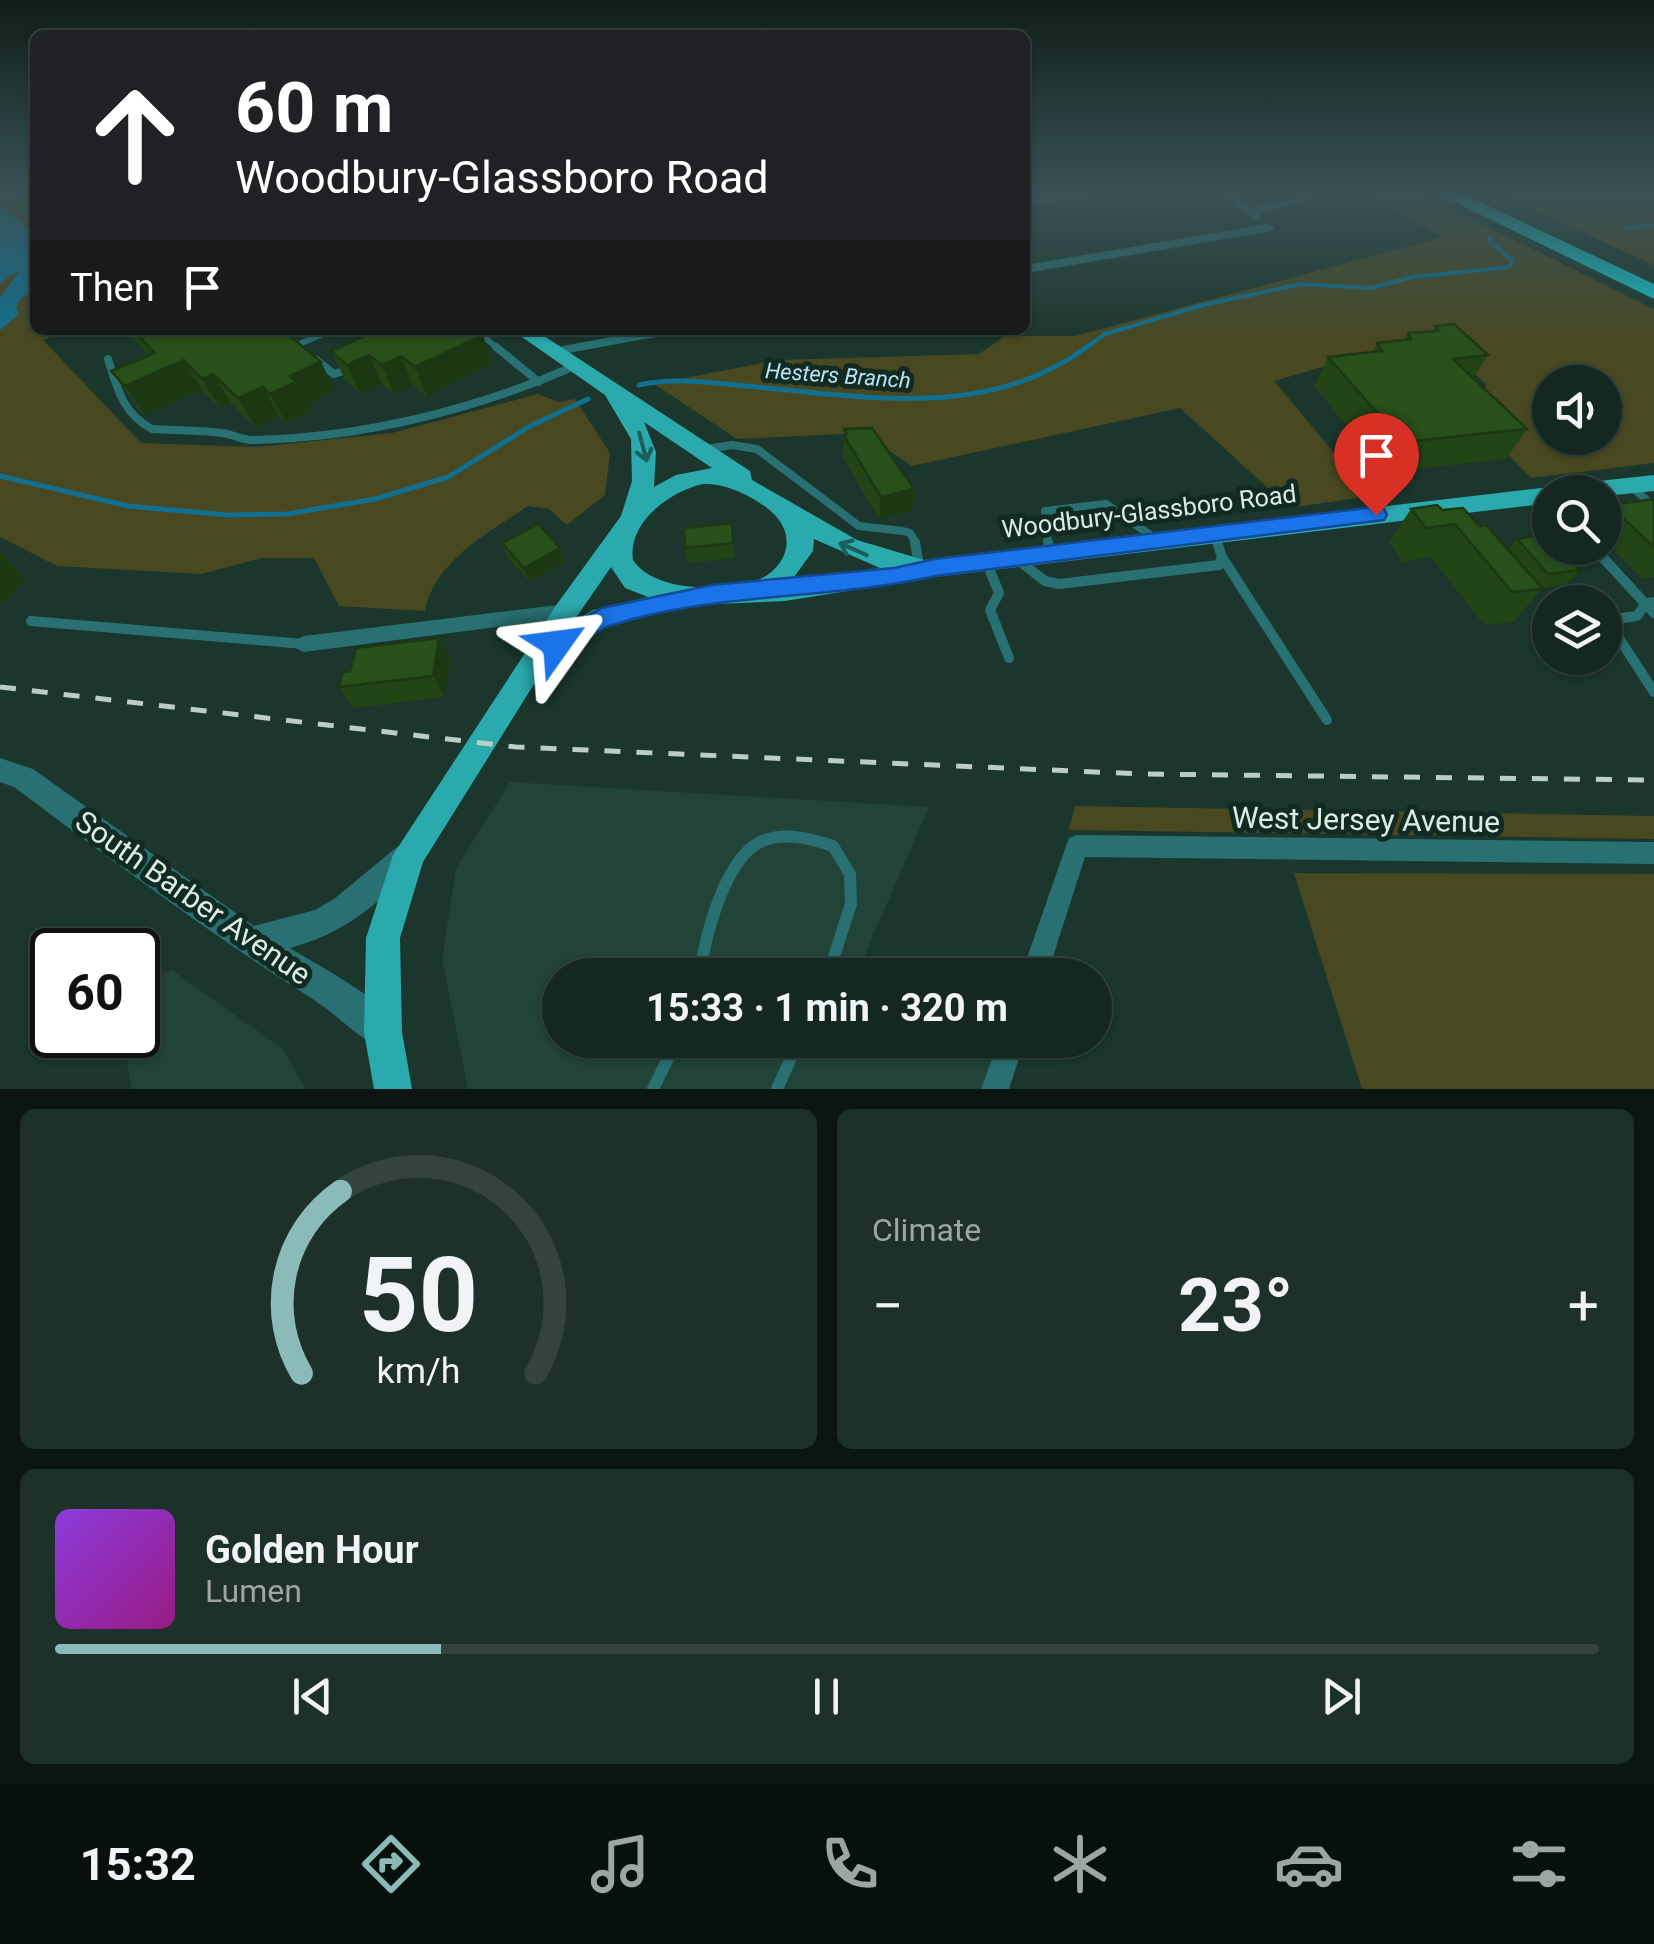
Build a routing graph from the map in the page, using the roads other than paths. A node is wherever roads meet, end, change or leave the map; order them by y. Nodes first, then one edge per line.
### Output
1 (1180, 243) edge
2 (1551, 243) edge
3 (1579, 243) edge
4 (1030, 268) edge
5 (1654, 278) edge
6 (1654, 292) edge
7 (321, 335) edge
8 (481, 335) edge
9 (529, 335) edge
10 (645, 335) edge
11 (291, 337) edge
12 (299, 344) junction
13 (552, 352) junction
14 (314, 358) junction
15 (108, 359) dead end
16 (324, 359) edge
17 (356, 366) edge
18 (575, 366) junction
19 (598, 381) junction
20 (539, 382) junction
21 (703, 450) junction
22 (780, 464) joint
23 (1642, 484) edge
24 (1532, 499) edge
25 (772, 500) junction
26 (1654, 507) edge
27 (625, 529) junction
28 (1158, 540) junction
29 (1218, 545) junction
30 (1050, 554) junction
31 (1016, 558) junction
32 (986, 562) junction
33 (1611, 565) edge
34 (927, 566) junction
35 (754, 592) junction
36 (712, 594) junction
37 (1652, 606) edge
38 (566, 611) junction
39 (30, 621) dead end
40 (304, 644) joint
41 (1009, 658) dead end
42 (530, 666) junction
43 (1654, 692) edge
44 (1327, 720) dead end
45 (0, 770) edge
46 (1654, 853) edge
47 (409, 855) junction
48 (252, 942) junction
49 (701, 958) edge
50 (834, 958) edge
51 (1040, 958) edge
52 (383, 1032) junction
53 (668, 1058) edge
54 (791, 1058) edge
55 (1006, 1058) edge
56 (393, 1089) edge
57 (652, 1089) edge
58 (776, 1089) edge
59 (996, 1089) edge

1 - 4 street
2 - 6 highway
3 - 5 highway
7 - 12 lane
8 - 20 lane
9 - 13 main road
10 - 13 street
11 - 12 lane
12 - 14 lane
13 - 18 main road
14 - 16 lane
14 - 17 lane
15 - 20 lane
18 - 19 main road
18 - 20 lane
19 - 21 main road
19 -> 27 main road
21 - 22 lane
21 - 25 main road
22 - 34 lane
23 - 26 lane
24 - 29 main road, Woodbury-Glassboro Road
25 - 27 main road
34 -> 25 main road, Woodbury-Glassboro Road
25 - 35 main road
27 - 36 main road
27 - 38 main road
28 - 29 main road, Woodbury-Glassboro Road
28 - 30 main road, Woodbury-Glassboro Road
28 - 30 lane
29 - 31 lane
29 - 44 lane
30 - 31 main road, Woodbury-Glassboro Road
31 - 32 main road, Woodbury-Glassboro Road
32 - 34 main road, Woodbury-Glassboro Road
32 - 41 lane
33 - 37 lane
34 - 35 main road, Woodbury-Glassboro Road
35 - 36 main road
36 - 42 main road
37 - 43 lane
38 - 40 street
38 - 42 main road
39 - 40 lane
42 - 47 main road
45 - 48 street, South Barber Avenue
46 - 51 street, West Jersey Avenue
47 - 48 street
47 - 52 main road
48 - 52 street, South Barber Avenue
49 - 50 lane
52 - 56 main road
53 - 57 lane
54 - 58 lane
55 - 59 street

